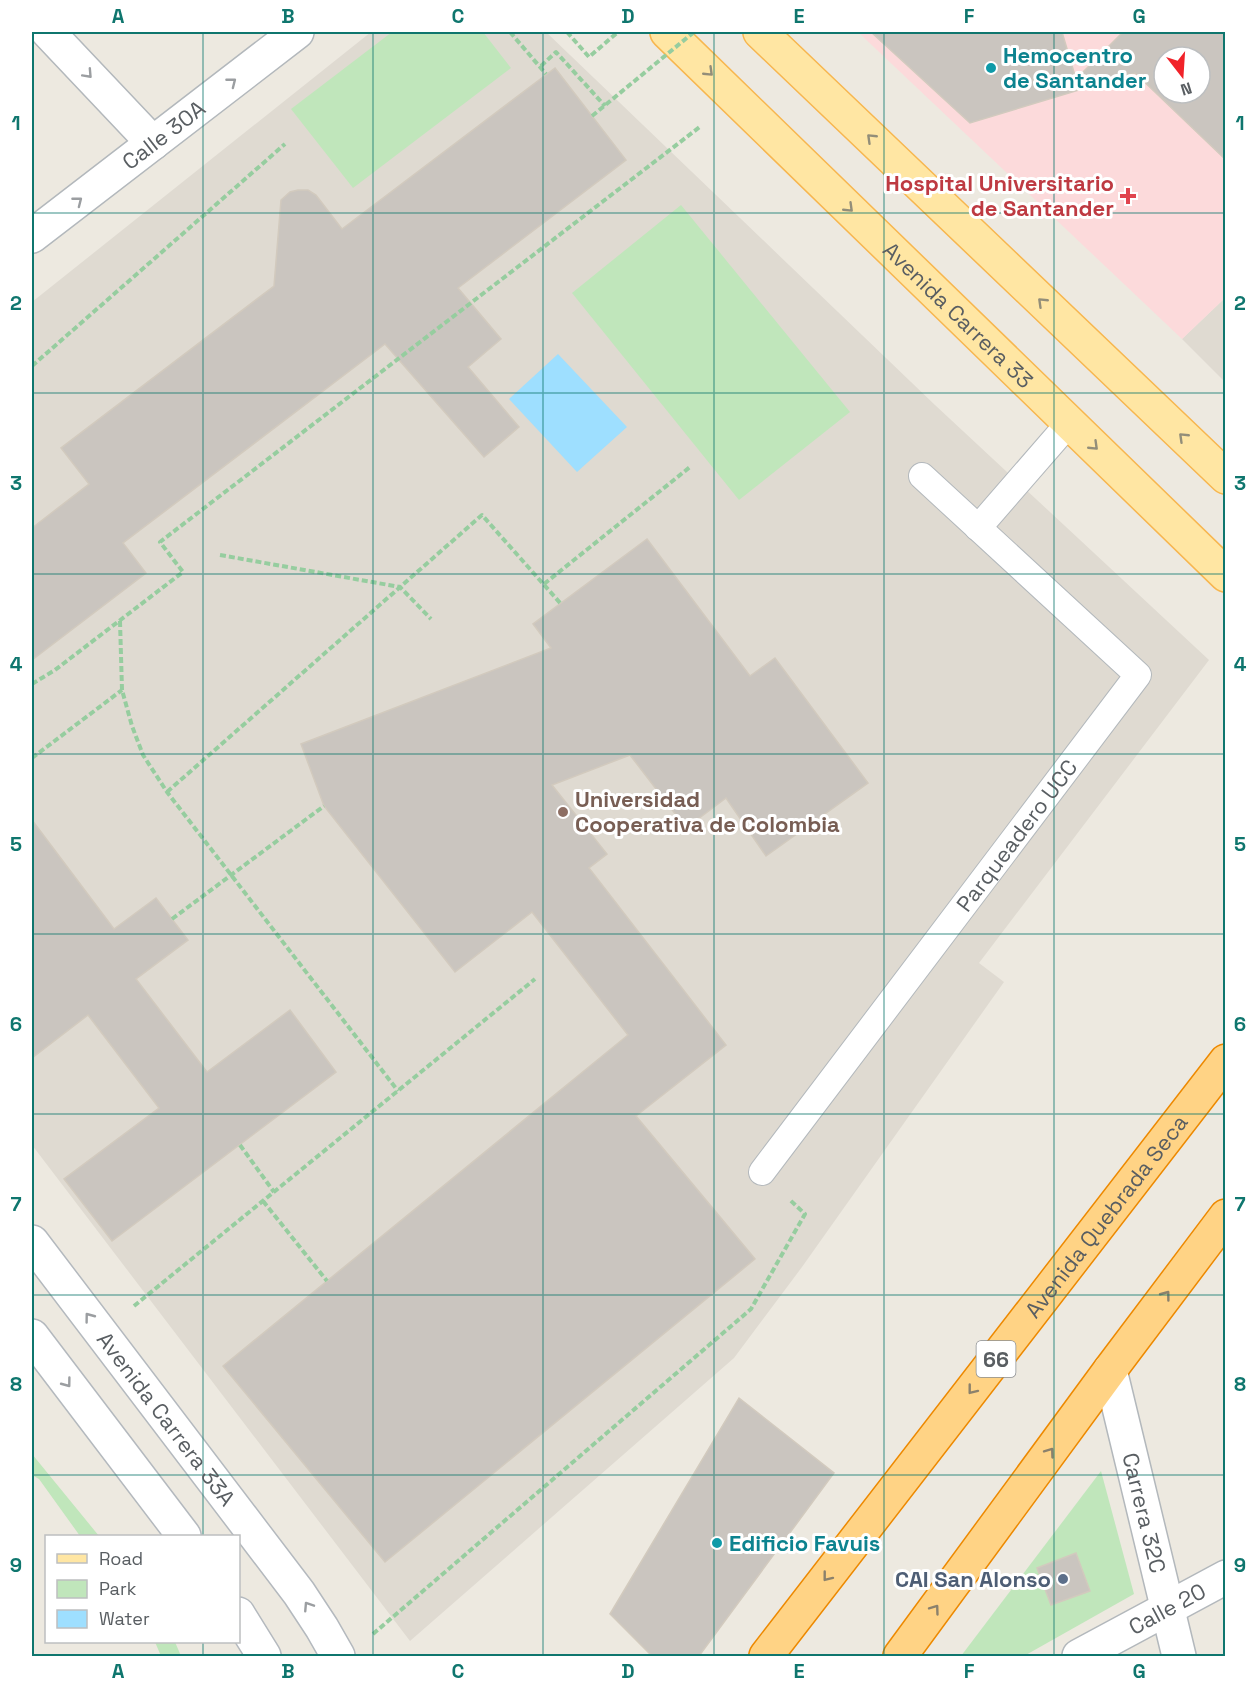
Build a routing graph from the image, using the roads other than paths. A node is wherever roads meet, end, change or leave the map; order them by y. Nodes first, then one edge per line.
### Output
1 (48, 32) edge
2 (297, 32) edge
3 (667, 32) edge
4 (760, 32) edge
5 (153, 143) junction
6 (32, 236) edge
7 (1070, 422) junction
8 (922, 476) dead end
9 (1226, 477) edge
10 (978, 528) junction
11 (1226, 575) edge
12 (1226, 1061) edge
13 (762, 1172) road end
14 (1226, 1216) edge
15 (32, 1242) edge
16 (32, 1336) edge
17 (1110, 1370) junction
18 (183, 1535) edge
19 (1226, 1577) edge
20 (1167, 1608) junction
21 (240, 1617) edge
22 (264, 1656) edge
23 (338, 1656) edge
24 (766, 1656) edge
25 (900, 1656) edge
26 (1079, 1656) edge
27 (1179, 1656) edge

1 -> 5 street
5 -> 2 street, Calle 30A
3 -> 7 main road, Avenida Carrera 33
9 -> 4 main road
6 -> 5 street, Calle 30A
7 - 10 lane
7 -> 11 main road, Avenida Carrera 33
8 - 10 lane, Parqueadero UCC
10 - 13 lane, Parqueadero UCC
12 -> 24 highway, Avenida Quebrada Seca / 66
17 -> 14 highway
23 -> 15 street, Avenida Carrera 33A
16 -> 18 street
17 - 20 street, Carrera 32C
25 -> 17 highway
19 - 20 street, Calle 20
20 - 26 street, Calle 20
20 - 27 street, Carrera 32C
21 - 22 street

